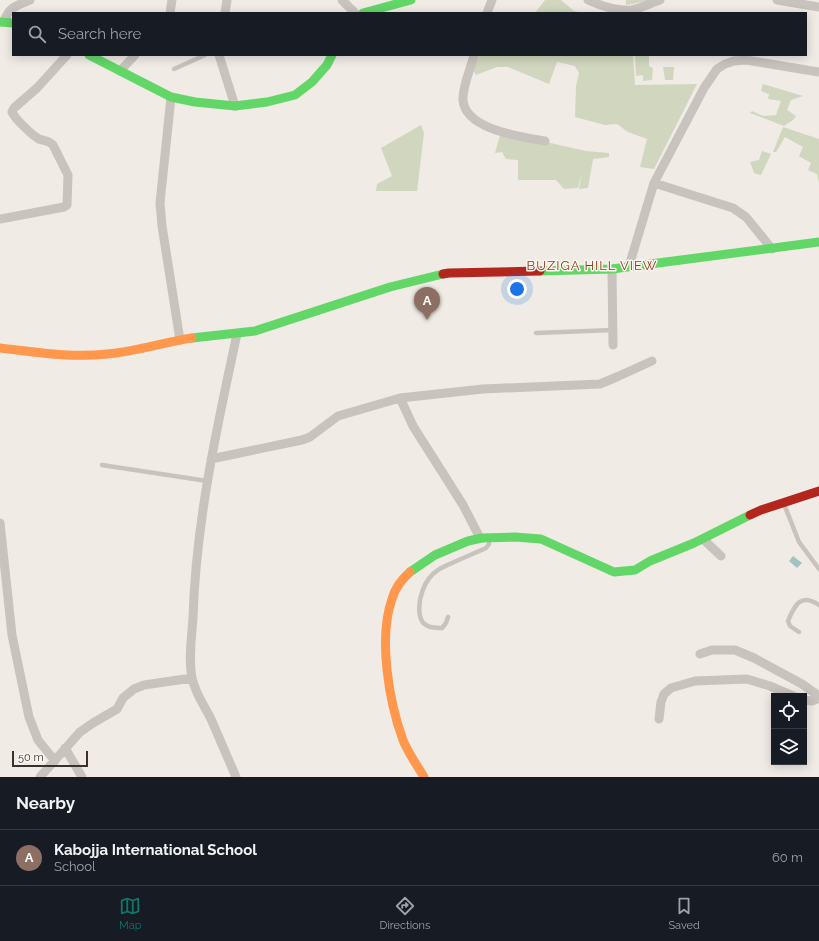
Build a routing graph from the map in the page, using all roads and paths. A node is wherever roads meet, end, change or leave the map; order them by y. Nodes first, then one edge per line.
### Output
1 (30, 0) edge
2 (172, 0) edge
3 (228, 0) edge
4 (342, 0) edge
5 (411, 0) edge
6 (492, 0) edge
7 (588, 0) edge
8 (660, 0) edge
9 (777, 0) edge
10 (819, 7) edge
11 (170, 12) edge
12 (225, 12) edge
13 (355, 12) edge
14 (367, 12) edge
15 (487, 12) edge
16 (6, 22) edge
17 (66, 56) edge
18 (91, 56) edge
19 (134, 56) edge
20 (203, 56) edge
21 (219, 56) edge
22 (332, 56) edge
23 (474, 56) edge
24 (174, 69) dead end
25 (120, 71) junction
26 (819, 72) edge
27 (171, 97) junction
28 (235, 106) junction
29 (545, 141) dead end
30 (654, 183) junction
31 (0, 219) edge
32 (819, 242) edge
33 (772, 249) junction
34 (629, 266) junction
35 (612, 269) junction
36 (613, 330) junction
37 (536, 333) dead end
38 (238, 334) junction
39 (180, 340) junction
40 (613, 345) dead end
41 (0, 348) edge
42 (652, 361) dead end
43 (400, 398) junction
44 (211, 459) junction
45 (102, 465) dead end
46 (208, 481) junction
47 (819, 491) edge
48 (784, 502) junction
49 (0, 523) edge
50 (484, 538) junction
51 (703, 539) junction
52 (721, 556) dead end
53 (819, 569) edge
54 (819, 605) edge
55 (448, 617) dead end
56 (798, 632) dead end
57 (700, 654) dead end
58 (192, 678) junction
59 (786, 693) edge
60 (819, 697) edge
61 (807, 700) edge
62 (659, 719) dead end
63 (65, 748) junction
64 (54, 760) junction
65 (40, 777) edge
66 (82, 777) edge
67 (236, 777) edge
68 (424, 777) edge

1 - 16 street
2 - 11 street
3 - 12 street
4 - 13 street
5 - 14 street
6 - 15 street
7 - 8 street
9 - 10 street
17 - 31 street
18 - 25 street
19 - 25 street
20 - 24 lane
21 - 28 street
22 - 28 street
23 - 29 street
25 - 27 street
26 - 30 street
27 - 28 street
27 - 39 street
30 - 33 street
30 - 34 street
32 - 33 street
33 - 34 street
34 - 35 street
35 - 36 street
35 - 38 street
36 - 37 lane
36 - 40 street
38 - 39 street
38 - 44 street
39 - 41 street
42 - 43 street
43 - 44 street
43 - 50 street
44 - 46 street
45 - 46 lane
46 - 58 street
47 - 48 street
48 - 51 street
48 - 53 lane
49 - 64 street
50 - 51 street
50 - 55 lane
50 - 68 street
51 - 52 street
54 - 56 lane
57 - 60 street
58 - 63 street
58 - 67 street
59 - 62 street
60 - 61 street
63 - 64 street
63 - 66 street
64 - 65 street

